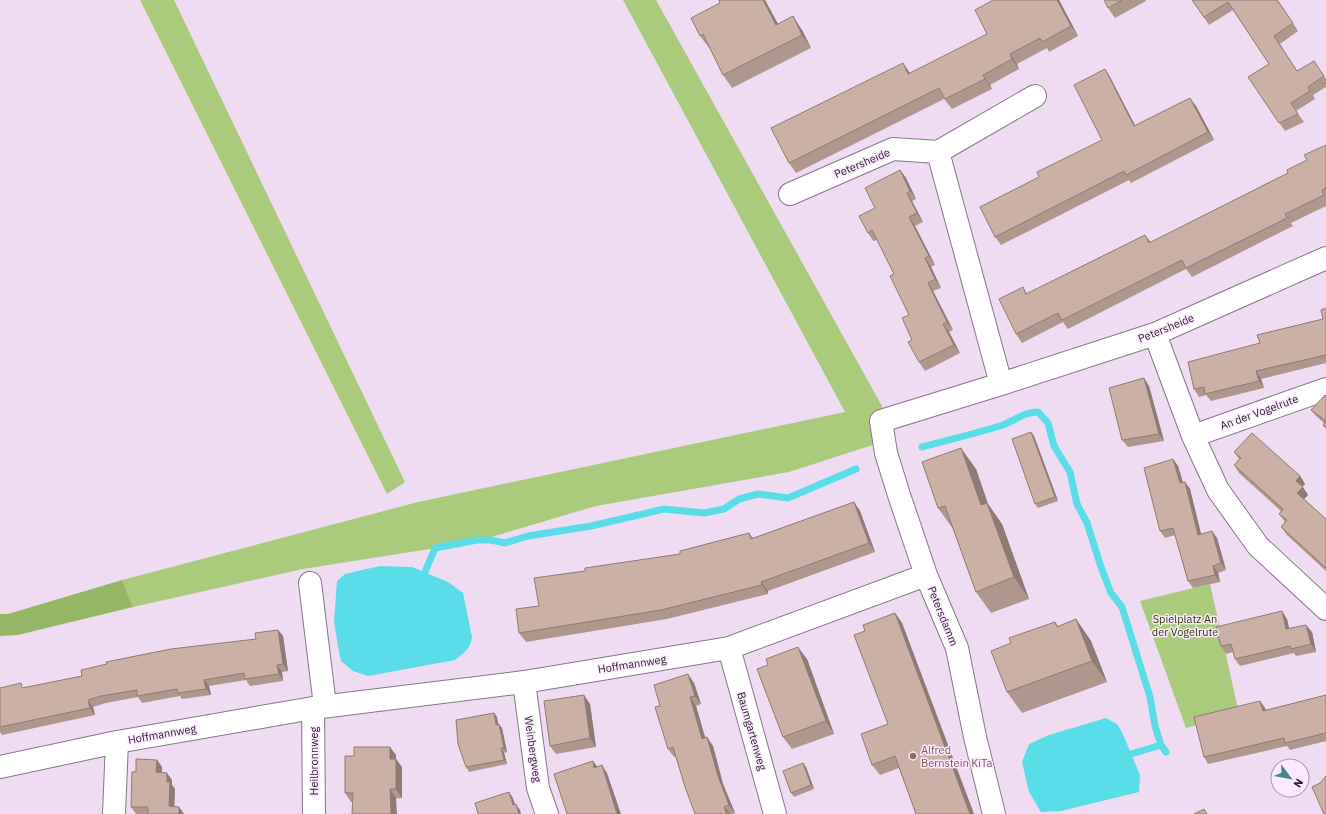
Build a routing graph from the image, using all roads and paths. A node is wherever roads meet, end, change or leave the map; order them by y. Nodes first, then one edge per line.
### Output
1 (1035, 96) dead end
2 (938, 152) junction
3 (790, 194) dead end
4 (1326, 258) edge
5 (1155, 334) junction
6 (1001, 384) junction
7 (1326, 389) edge
8 (881, 421) joint
9 (1193, 436) junction
10 (926, 575) junction
11 (310, 583) dead end
12 (1326, 610) edge
13 (729, 648) junction
14 (524, 682) junction
15 (320, 707) junction
16 (117, 742) junction
17 (0, 766) edge
18 (114, 814) edge
19 (314, 814) edge
20 (547, 814) edge
21 (775, 814) edge
22 (994, 814) edge

1 - 2 street
2 - 3 street, Petersheide
2 - 6 street
4 - 5 street, Petersheide
5 - 6 street, Petersheide
5 - 9 street
6 - 8 street, Petersheide
7 - 9 street, An der Vogelrute
8 - 10 street, Petersdamm
9 - 12 street
10 - 13 street, Hoffmannweg
10 - 22 street, Petersdamm
11 - 15 street
13 - 14 street, Hoffmannweg
13 - 21 street, Baumgartenweg
14 - 15 street, Hoffmannweg
14 - 20 street, Weinbergweg
15 - 16 street, Hoffmannweg
15 - 19 street, Heilbronnweg
16 - 17 street, Hoffmannweg
16 - 18 street

